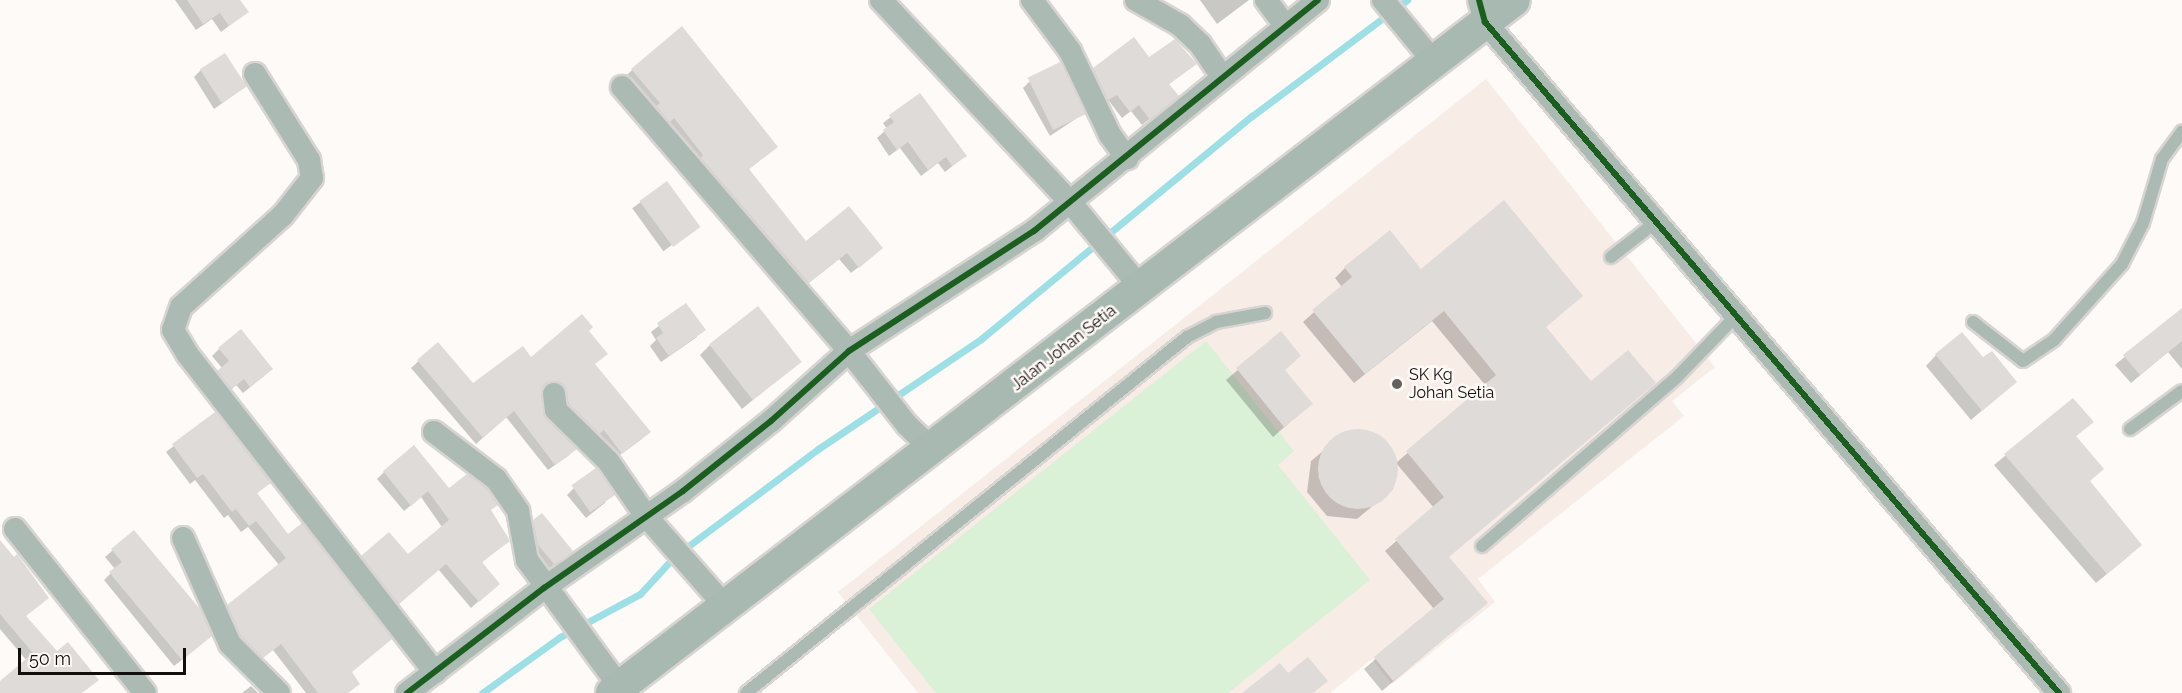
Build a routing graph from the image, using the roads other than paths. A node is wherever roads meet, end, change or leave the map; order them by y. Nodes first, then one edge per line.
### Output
1 (881, 0) edge
2 (1032, 0) edge
3 (1136, 0) edge
4 (1266, 0) edge
5 (1318, 0) edge
6 (1383, 0) edge
7 (1514, 0) edge
8 (1482, 11) edge
9 (1285, 26) junction
10 (1434, 62) junction
11 (255, 74) dead end
12 (1221, 75) junction
13 (622, 87) dead end
14 (2182, 131) edge
15 (1127, 158) junction
16 (1075, 208) junction
17 (1656, 222) junction
18 (1611, 257) dead end
19 (1132, 277) junction
20 (1265, 313) dead end
21 (1736, 316) junction
22 (1973, 322) dead end
23 (853, 358) junction
24 (2182, 391) edge
25 (554, 393) dead end
26 (2130, 429) dead end
27 (434, 432) dead end
28 (933, 450) junction
29 (650, 519) junction
30 (15, 529) dead end
31 (183, 538) dead end
32 (1482, 546) dead end
33 (549, 593) junction
34 (726, 607) junction
35 (435, 672) junction
36 (611, 681) edge
37 (414, 691) edge
38 (145, 693) edge
39 (279, 693) edge
40 (746, 693) edge
41 (2059, 693) edge

1 - 16 street
2 - 15 street
3 - 12 street
4 - 9 street
5 - 9 street
6 - 10 street
7 - 8 main road, Jalan Johan Setia
8 - 10 main road, Jalan Johan Setia
8 - 17 street
9 - 12 street
10 - 19 main road, Jalan Johan Setia
11 - 35 street
12 - 15 street
13 - 23 street
14 - 22 lane
15 - 16 street
16 - 19 street
16 - 23 street
17 - 18 lane
17 - 21 street
19 - 28 main road, Jalan Johan Setia
20 - 40 lane
21 - 32 lane
21 - 41 street
23 - 28 street
23 - 29 street
24 - 26 lane
25 - 29 street
27 - 33 street
28 - 34 main road, Jalan Johan Setia
29 - 33 street
29 - 34 street
30 - 38 street
31 - 39 street
33 - 35 street
33 - 36 street
34 - 36 main road, Jalan Johan Setia
35 - 37 street

